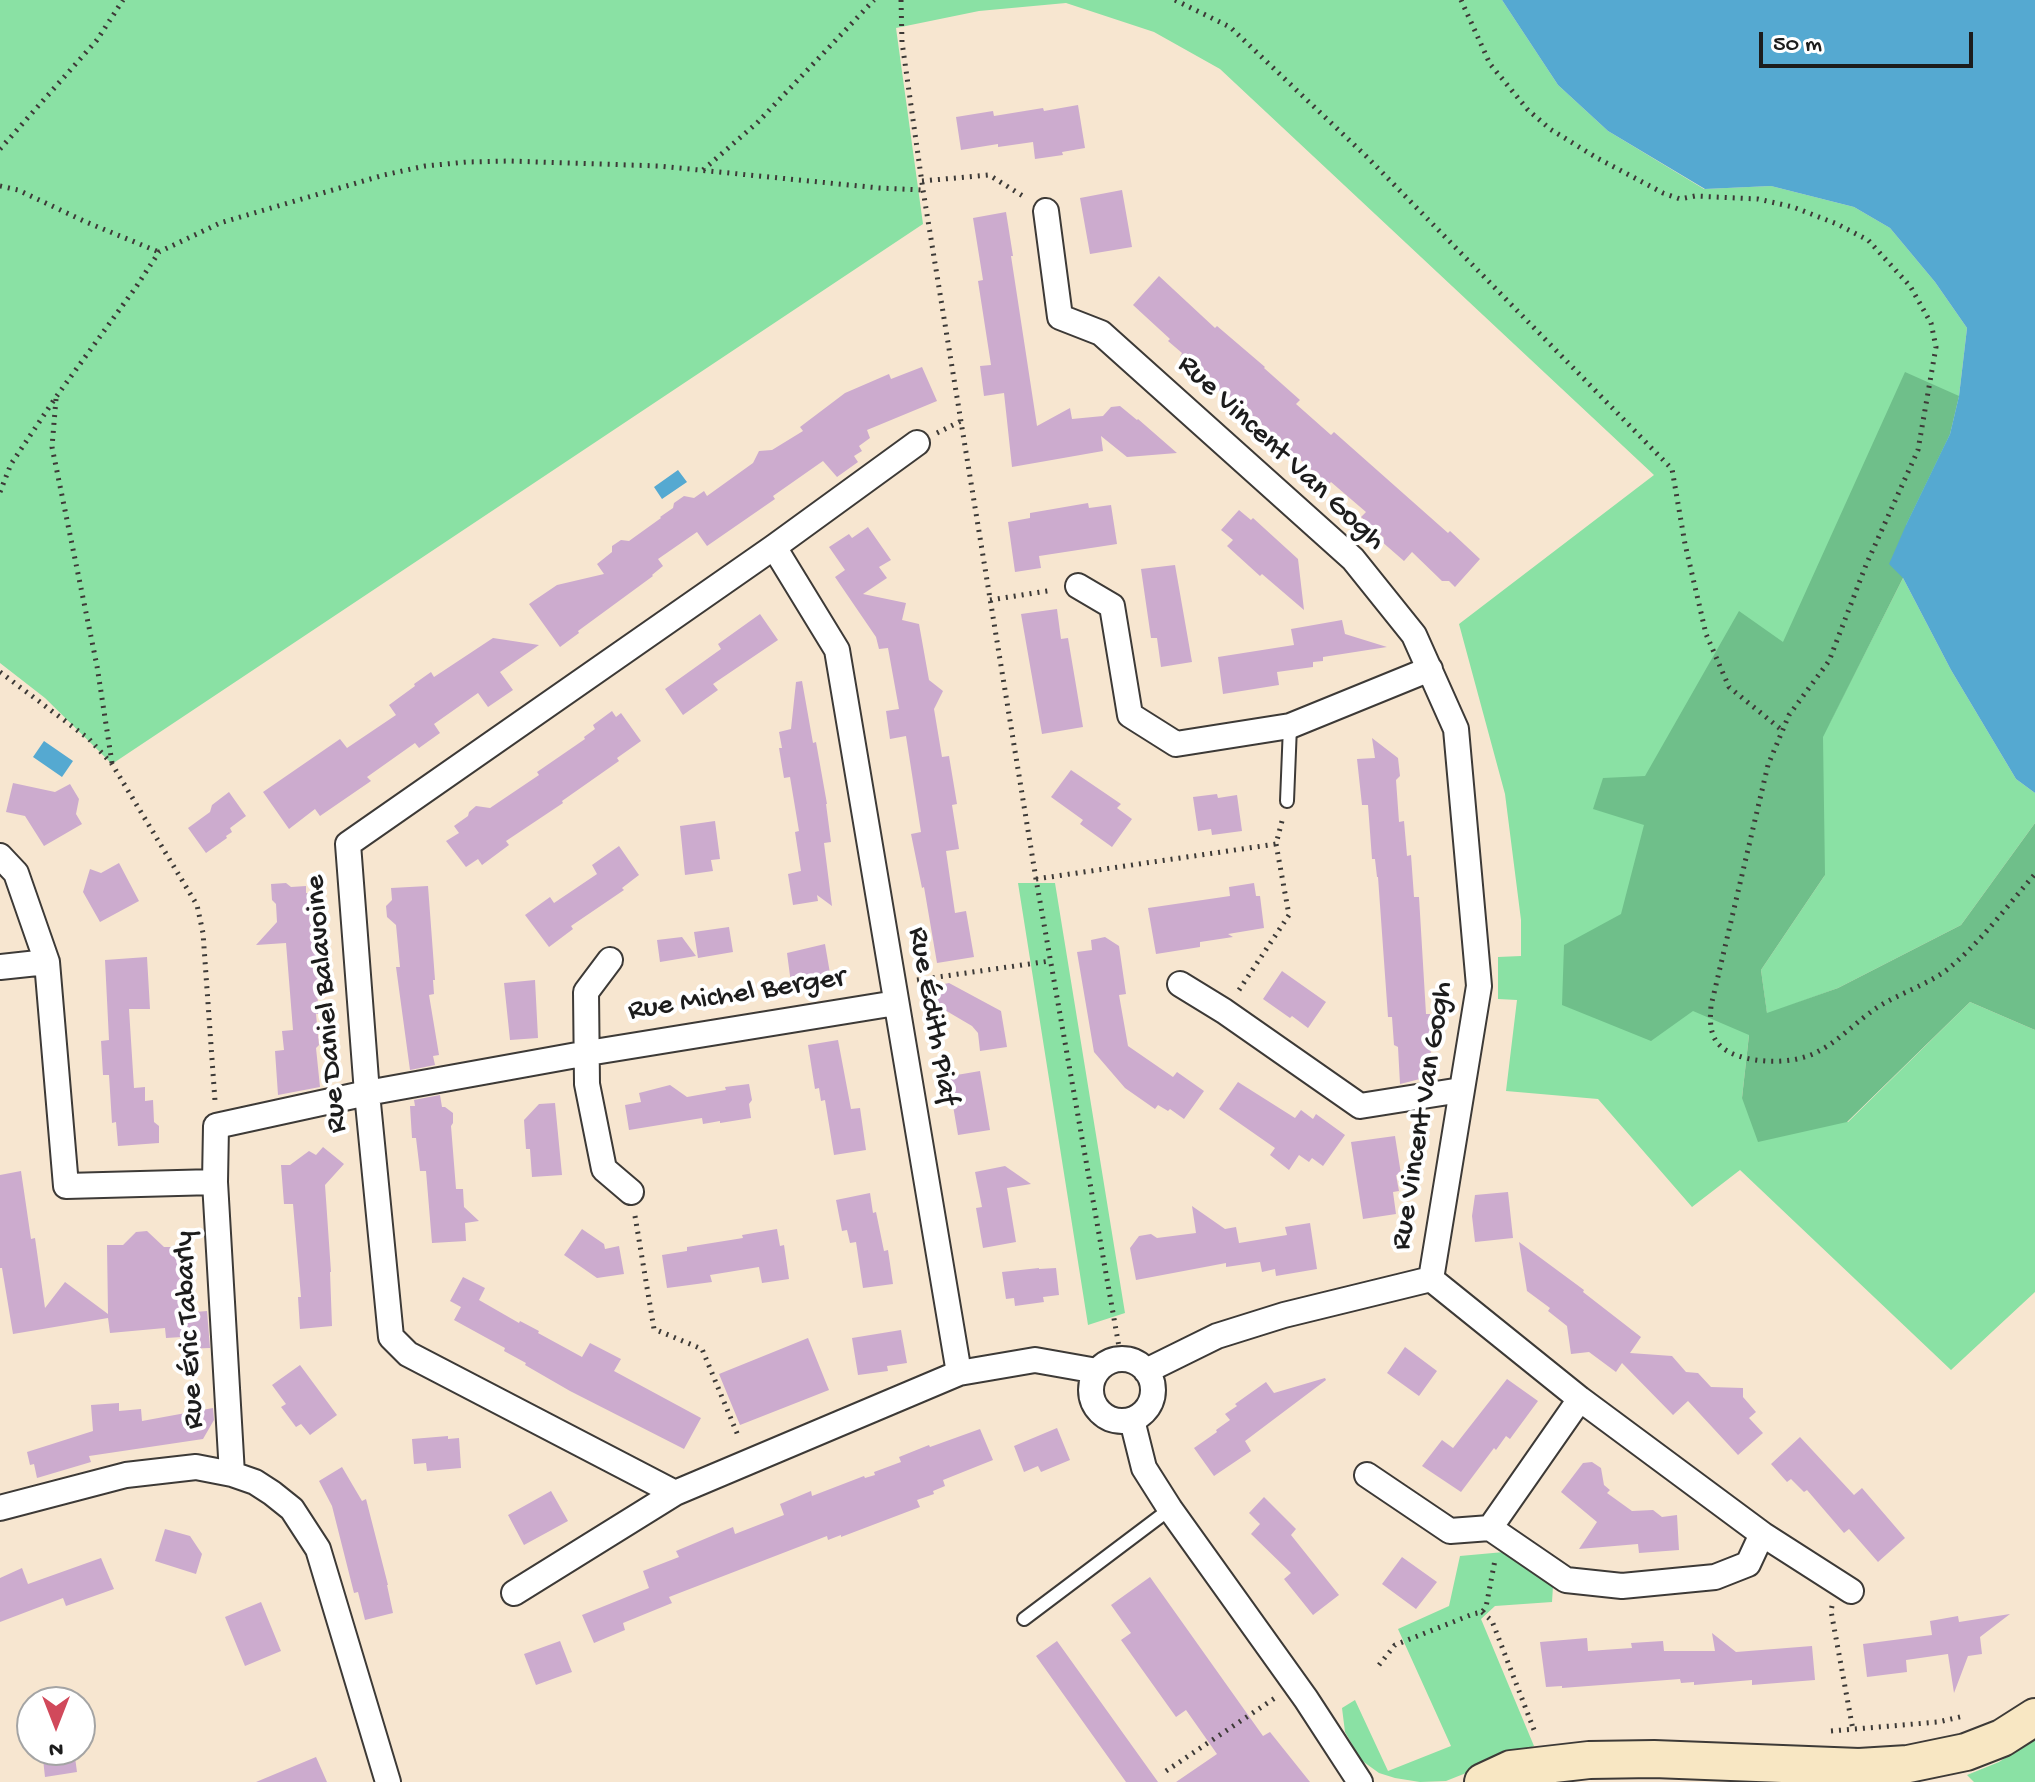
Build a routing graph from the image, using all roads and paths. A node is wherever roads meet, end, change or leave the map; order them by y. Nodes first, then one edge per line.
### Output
1 (123, 0) edge
2 (874, 0) edge
3 (901, 0) edge
4 (1175, 0) edge
5 (1461, 0) edge
6 (0, 149) edge
7 (703, 170) junction
8 (922, 181) junction
9 (0, 186) edge
10 (923, 190) junction
11 (1046, 211) joint
12 (159, 252) junction
13 (56, 397) junction
14 (917, 443) dead end
15 (0, 492) edge
16 (774, 547) junction
17 (1078, 586) joint
18 (990, 600) junction
19 (1430, 669) junction
20 (0, 672) edge
21 (1290, 726) junction
22 (1783, 731) junction
23 (112, 764) junction
24 (1287, 801) joint
25 (1276, 844) junction
26 (0, 856) edge
27 (2035, 874) edge
28 (1036, 879) junction
29 (610, 960) dead end
30 (1050, 961) junction
31 (47, 962) junction
32 (0, 967) edge
33 (1180, 984) dead end
34 (895, 993) junction
35 (1224, 1011) junction
36 (588, 1053) junction
37 (1461, 1090) junction
38 (367, 1093) junction
39 (216, 1126) junction
40 (215, 1182) junction
41 (631, 1192) joint
42 (1431, 1279) junction
43 (1121, 1359) junction
44 (1097, 1371) junction
45 (1146, 1371) junction
46 (959, 1373) junction
47 (1580, 1399) junction
48 (1132, 1420) junction
49 (749, 1462) junction
50 (232, 1474) junction
51 (1367, 1475) dead end
52 (675, 1493) junction
53 (0, 1508) edge
54 (1170, 1509) junction
55 (1490, 1528) junction
56 (1762, 1534) junction
57 (1845, 1587) joint
58 (514, 1593) dead end
59 (1482, 1612) junction
60 (1024, 1619) dead end
61 (1379, 1665) dead end
62 (1295, 1684) junction
63 (2035, 1717) edge
64 (1536, 1735) dead end
65 (1859, 1767) junction
66 (1166, 1771) dead end
67 (388, 1782) edge
68 (1360, 1782) edge
69 (1483, 1782) edge

1 - 6 path
2 - 7 path
3 - 8 path
4 - 22 path
5 - 22 path
7 - 10 path
7 - 12 path
8 - 10 path
8 - 11 path
9 - 12 path
10 - 18 path
11 - 19 street, Rue Vincent Van Gogh
12 - 13 path
13 - 15 path
13 - 23 path
14 - 16 street, Rue Daniel Balavoine
16 - 34 street, Rue Édith Piaf
16 - 38 street, Rue Daniel Balavoine
17 - 18 path
17 - 21 street
18 - 28 path
19 - 21 street
19 - 37 street, Rue Vincent Van Gogh
20 - 23 path
21 - 24 lane
22 - 27 path
23 - 39 path
24 - 25 path
25 - 28 path
25 - 35 path
26 - 31 street
28 - 30 path
29 - 36 street, Rue Michel Berger
30 - 34 path
30 - 43 path
31 - 32 street
31 - 40 street
33 - 35 street
34 - 36 street, Rue Michel Berger
34 - 46 street, Rue Édith Piaf
35 - 37 street
36 - 38 street, Rue Michel Berger
36 - 41 street, Rue Michel Berger
37 - 42 street, Rue Vincent Van Gogh
38 - 39 street, Rue Michel Berger
38 - 52 street, Rue Daniel Balavoine
39 - 40 street, Rue Éric Tabarly
40 - 50 street, Rue Éric Tabarly
41 - 49 path
42 - 45 street, Rue Vincent Van Gogh
42 - 47 street
43 - 44 street
43 - 45 street
44 - 46 street
44 - 48 street
45 - 48 street
46 - 49 street
47 - 55 street
47 - 56 street
48 - 54 street
49 - 52 street
50 - 53 street
50 - 67 street
51 - 55 street
52 - 58 street
54 - 60 lane
54 - 62 street
55 - 56 street
55 - 59 path
56 - 57 street
57 - 65 path
59 - 61 path
59 - 64 path
62 - 66 path
62 - 68 street
63 - 65 street
65 - 69 street

